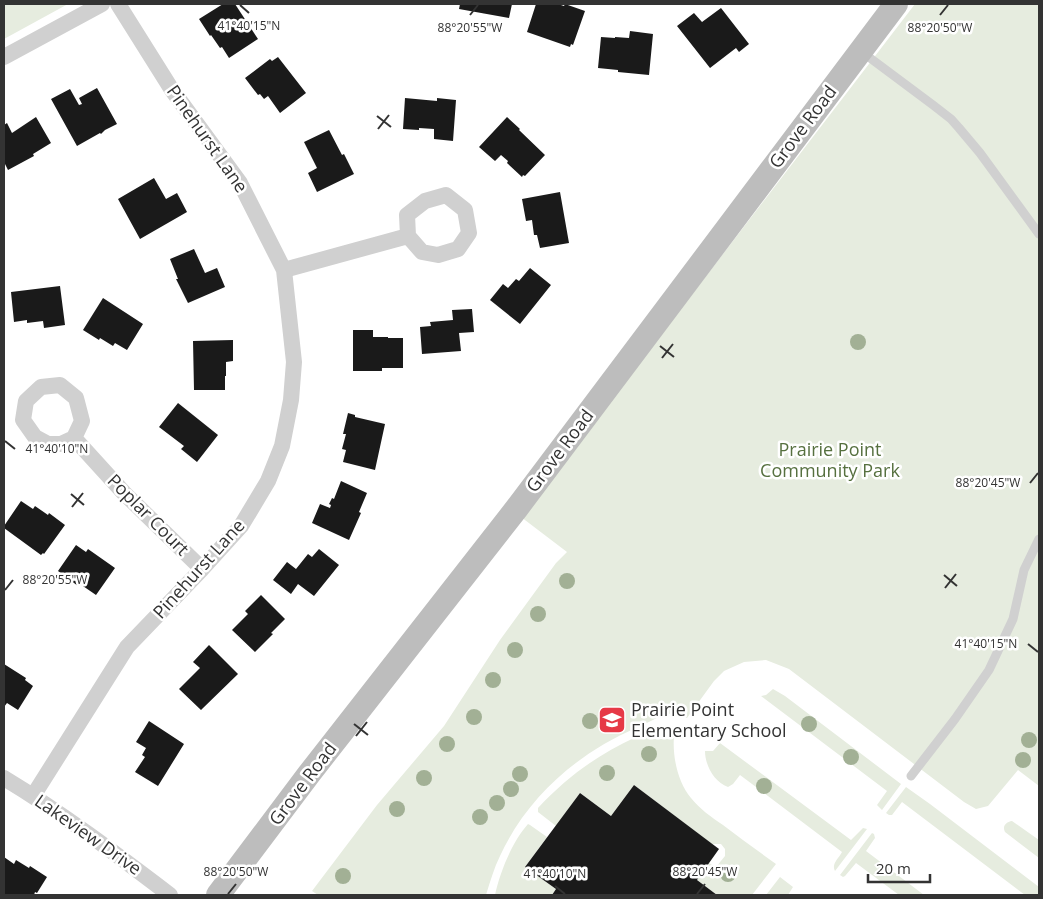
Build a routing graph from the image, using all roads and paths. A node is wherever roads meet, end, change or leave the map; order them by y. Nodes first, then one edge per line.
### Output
1 (102, 4) edge
2 (118, 4) edge
3 (896, 4) edge
4 (860, 50) junction
5 (4, 57) edge
6 (1039, 234) edge
7 (408, 236) dead end
8 (284, 270) junction
9 (74, 438) dead end
10 (1039, 539) edge
11 (202, 569) junction
12 (911, 776) dead end
13 (4, 778) edge
14 (32, 796) junction
15 (170, 895) edge
16 (218, 895) edge

1 - 5 street
2 - 8 street, Pinehurst Lane
3 - 4 street, Grove Road
4 - 6 lane
4 - 16 street, Grove Road
7 - 8 street
8 - 11 street, Pinehurst Lane
9 - 11 street, Poplar Court
10 - 12 lane
11 - 14 street, Pinehurst Lane
13 - 14 street, Lakeview Drive
14 - 15 street, Lakeview Drive

